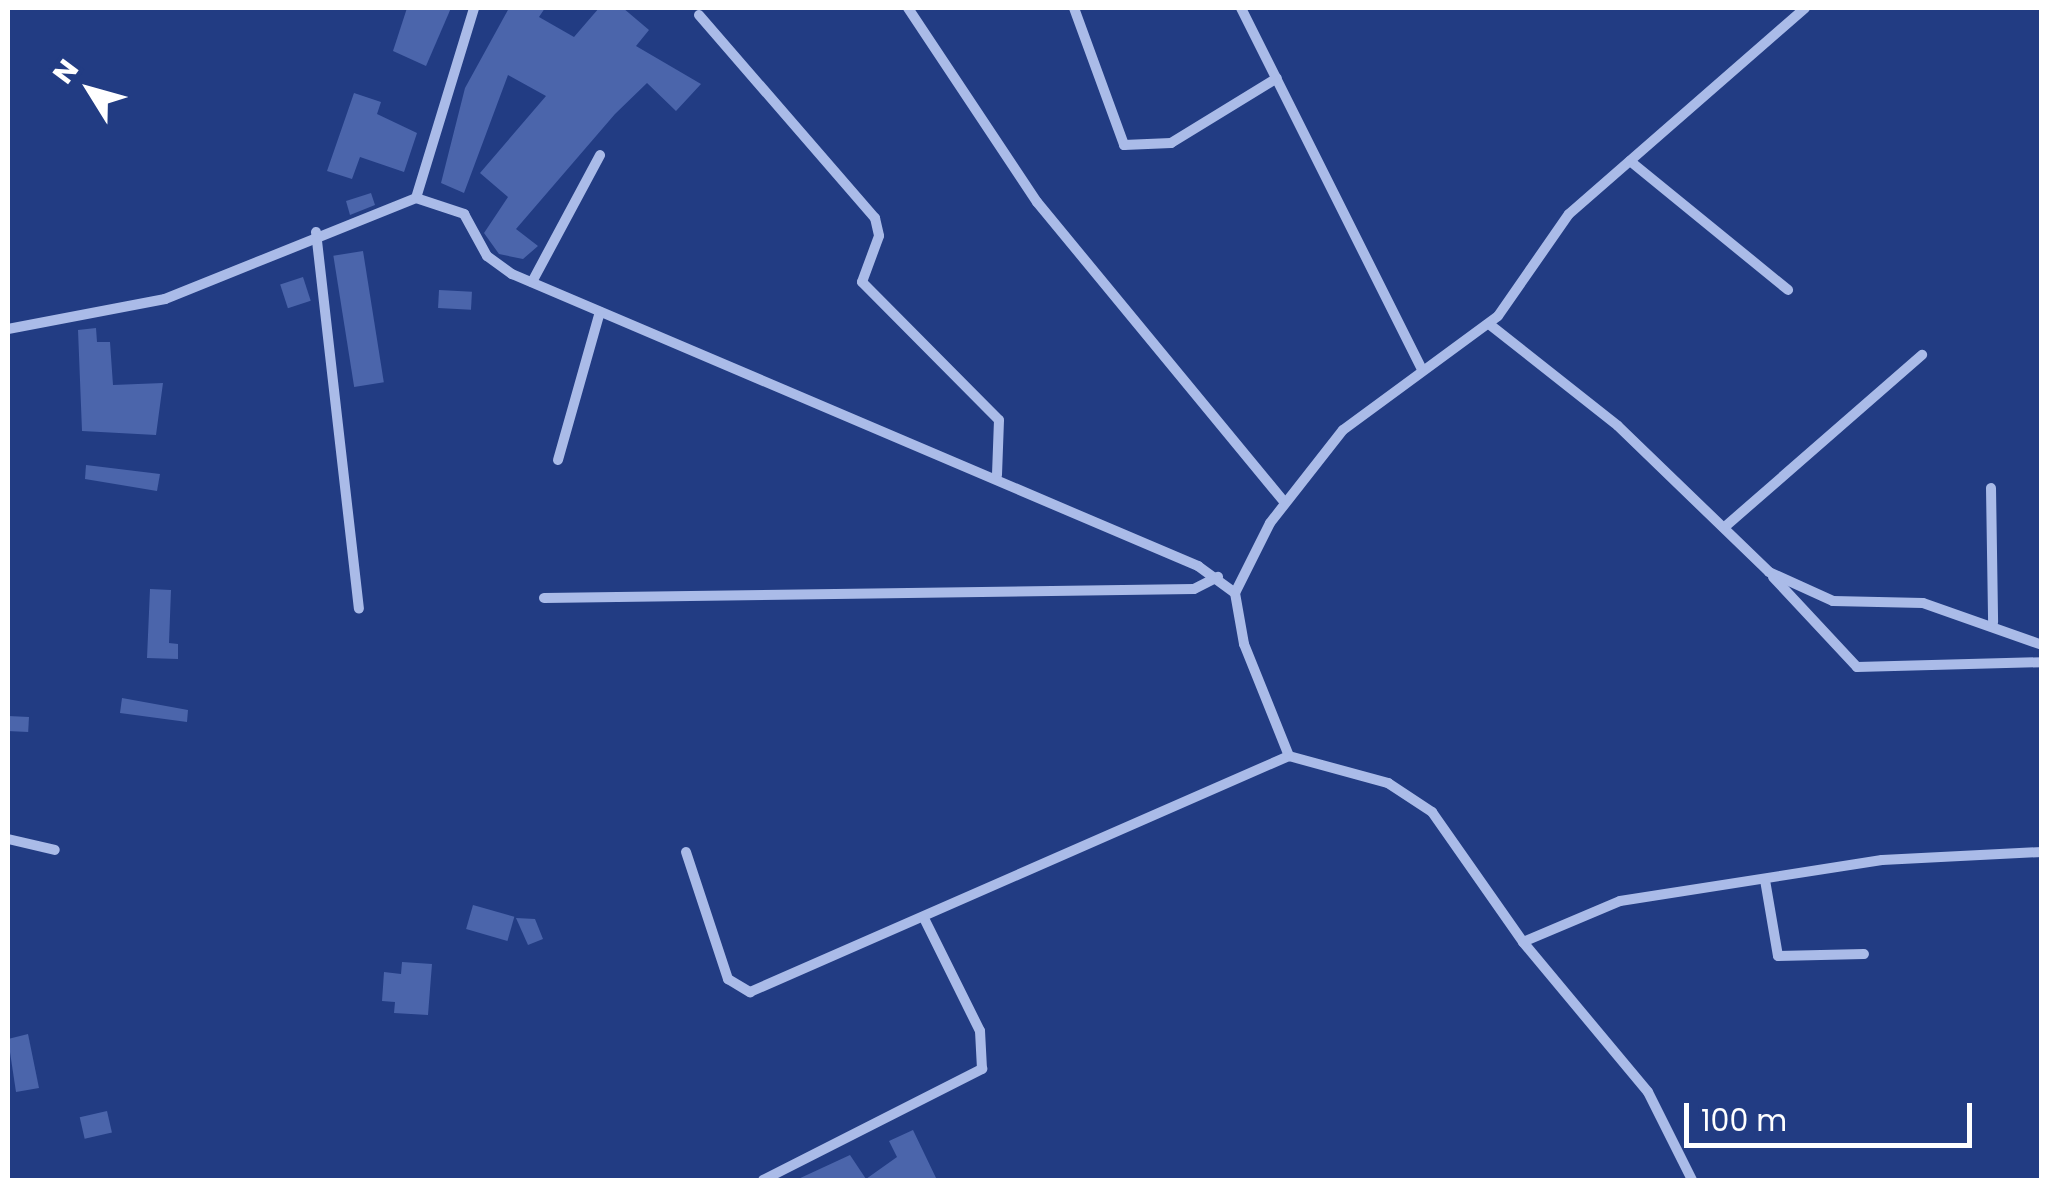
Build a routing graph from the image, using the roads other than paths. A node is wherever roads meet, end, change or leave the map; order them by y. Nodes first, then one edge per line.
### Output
1 (474, 8) edge
2 (908, 8) edge
3 (1074, 8) edge
4 (1242, 8) edge
5 (1805, 8) edge
6 (699, 15) dead end
7 (1277, 78) junction
8 (600, 155) dead end
9 (1630, 161) junction
10 (416, 198) junction
11 (316, 232) junction
12 (532, 282) junction
13 (1788, 290) dead end
14 (600, 312) junction
15 (1490, 324) junction
16 (8, 330) edge
17 (1922, 355) dead end
18 (1422, 369) junction
19 (558, 460) dead end
20 (997, 475) junction
21 (1991, 488) dead end
22 (1284, 502) junction
23 (1728, 525) junction
24 (1768, 572) junction
25 (1218, 577) junction
26 (1235, 593) junction
27 (544, 598) dead end
28 (358, 609) dead end
29 (1992, 622) junction
30 (2042, 644) edge
31 (2042, 662) edge
32 (1289, 756) junction
33 (8, 839) edge
34 (55, 850) dead end
35 (686, 852) dead end
36 (2042, 852) edge
37 (1765, 880) junction
38 (924, 918) junction
39 (1523, 942) junction
40 (1864, 954) dead end
41 (762, 1180) edge
42 (1692, 1180) edge

1 - 10 street
2 - 22 street
3 - 7 street
4 - 7 street
5 - 9 street
6 - 20 street
7 - 18 street
8 - 12 street
9 - 13 street
9 - 15 street
10 - 11 street
10 - 12 street
11 - 16 street
11 - 28 street
12 - 14 street
14 - 19 street
14 - 20 street
15 - 18 street
15 - 23 street
17 - 23 street
18 - 22 street
20 - 25 street
21 - 29 street
22 - 26 street
23 - 24 street
24 - 29 street
24 - 31 street
25 - 26 street
25 - 27 street
26 - 32 street
29 - 30 street
32 - 38 street
32 - 39 street
33 - 34 street
35 - 38 street
36 - 37 street
37 - 39 street
37 - 40 street
38 - 41 street
39 - 42 street

